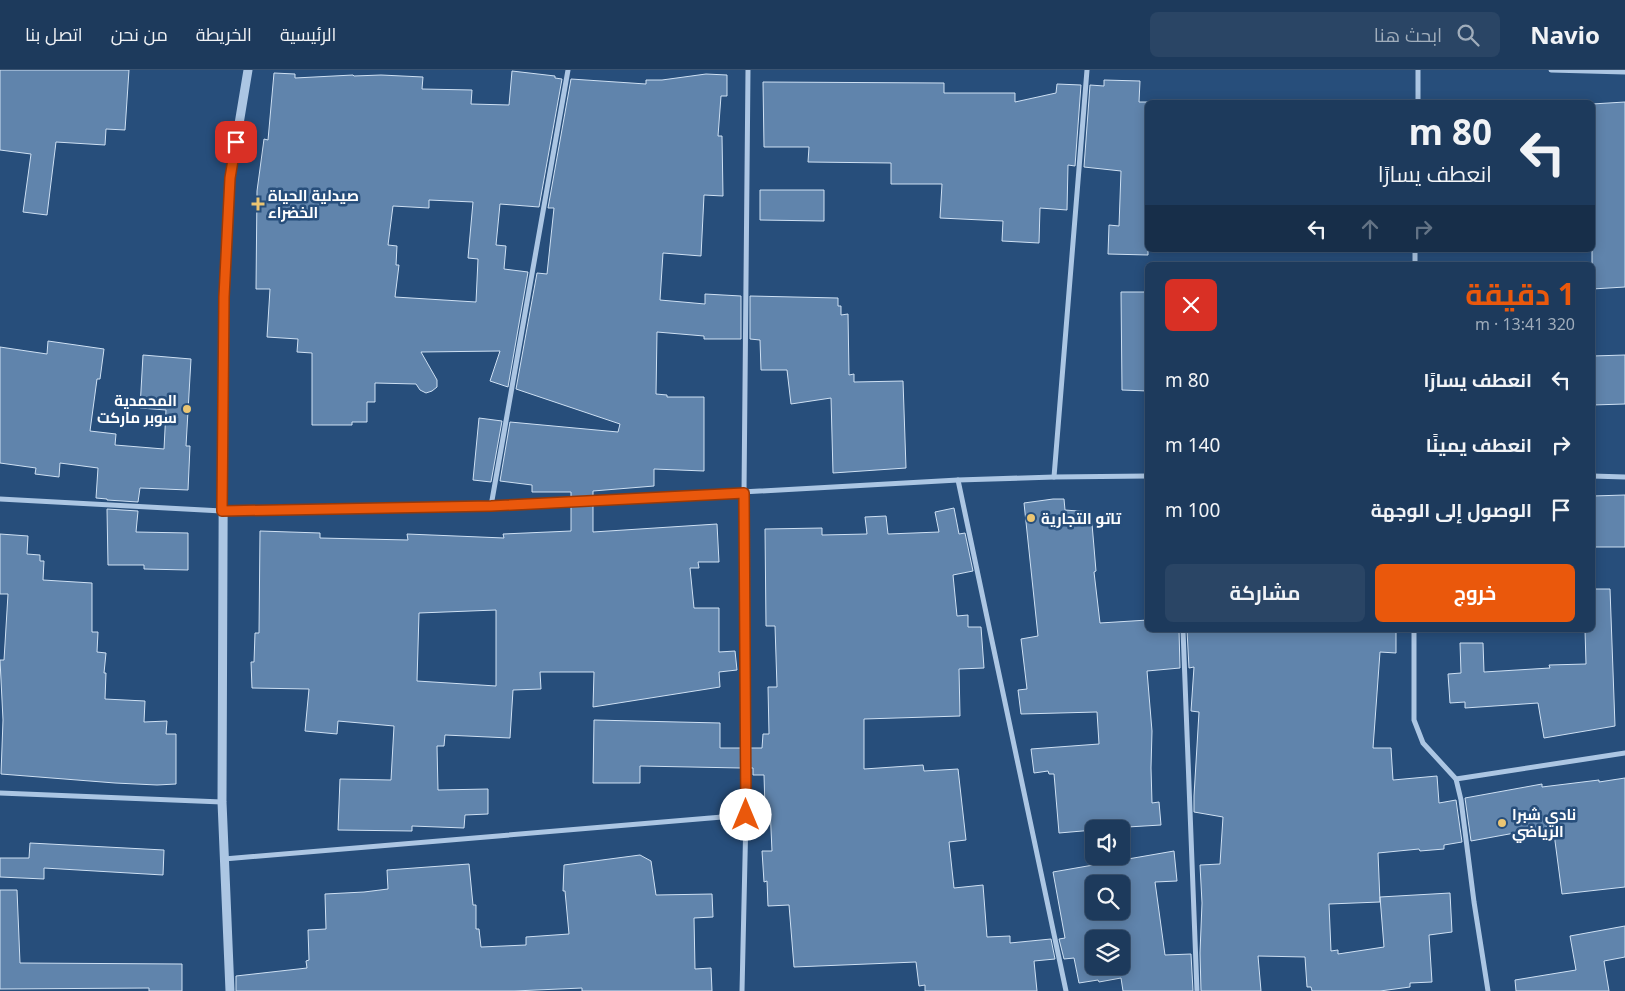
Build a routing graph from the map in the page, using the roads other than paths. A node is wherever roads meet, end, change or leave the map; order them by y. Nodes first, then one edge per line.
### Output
1 (248, 70) edge
2 (568, 70) edge
3 (748, 70) edge
4 (1087, 70) edge
5 (1418, 70) edge
6 (1551, 70) edge
7 (1625, 72) edge
8 (1418, 100) edge
9 (1054, 476) junction
10 (1145, 476) edge
11 (1595, 476) edge
12 (1625, 477) edge
13 (958, 480) junction
14 (744, 493) junction
15 (0, 499) edge
16 (491, 506) junction
17 (222, 511) junction
18 (1183, 632) edge
19 (1414, 632) edge
20 (1625, 753) edge
21 (1456, 779) junction
22 (0, 793) edge
23 (222, 802) junction
24 (746, 815) junction
25 (224, 859) junction
26 (230, 991) edge
27 (742, 991) edge
28 (1066, 991) edge
29 (1197, 991) edge
30 (1488, 991) edge

1 - 17 street
2 - 16 street
3 - 14 street
4 - 9 street
5 - 8 street
6 - 7 street
9 - 10 street
9 - 13 street
11 - 12 street
13 - 14 street
13 - 28 street
14 - 16 street
14 - 24 street
15 - 17 street
16 - 17 street
17 - 23 street
18 - 29 street
19 - 21 street
20 - 21 street
21 - 30 street
22 - 23 street
23 - 25 street
24 - 25 street
24 - 27 street
25 - 26 street

